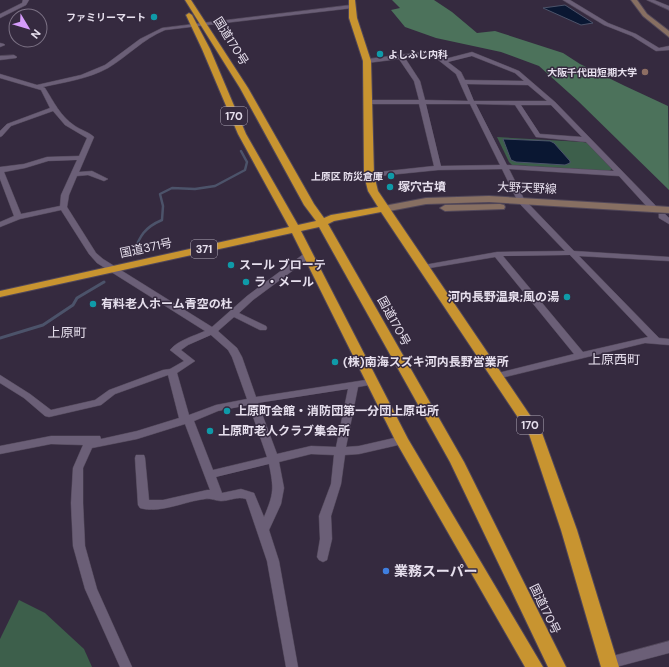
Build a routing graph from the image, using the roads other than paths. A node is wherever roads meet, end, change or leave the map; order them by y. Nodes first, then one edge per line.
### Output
1 (26, 0) edge
2 (180, 0) edge
3 (188, 0) edge
4 (566, 0) edge
5 (634, 0) edge
6 (650, 0) edge
7 (352, 3) edge
8 (669, 8) edge
9 (0, 16) edge
10 (198, 24) junction
11 (669, 35) edge
12 (669, 48) edge
13 (14, 57) dead end
14 (401, 57) junction
15 (0, 58) edge
16 (367, 61) junction
17 (444, 61) junction
18 (0, 76) edge
19 (463, 82) junction
20 (530, 83) junction
21 (38, 86) junction
22 (368, 102) junction
23 (423, 102) junction
24 (472, 103) junction
25 (517, 103) junction
26 (553, 103) junction
27 (53, 109) junction
28 (0, 135) edge
29 (589, 140) junction
30 (80, 158) junction
31 (505, 167) junction
32 (438, 168) junction
33 (0, 170) edge
34 (75, 174) junction
35 (621, 174) junction
36 (369, 175) junction
37 (104, 179) dead end
38 (9, 193) junction
39 (0, 196) edge
40 (525, 203) junction
41 (63, 206) junction
42 (653, 208) junction
43 (385, 211) junction
44 (667, 216) edge
45 (18, 217) junction
46 (322, 222) junction
47 (0, 225) edge
48 (294, 229) junction
49 (572, 253) junction
50 (308, 254) junction
51 (497, 254) junction
52 (669, 260) edge
53 (424, 267) junction
54 (113, 269) junction
55 (0, 288) edge
56 (0, 294) edge
57 (0, 301) edge
58 (234, 314) junction
59 (263, 328) dead end
60 (212, 331) junction
61 (656, 340) junction
62 (669, 342) edge
63 (580, 355) junction
64 (172, 372) junction
65 (498, 376) junction
66 (0, 378) edge
67 (372, 382) junction
68 (354, 385) junction
69 (252, 401) junction
70 (187, 419) junction
71 (137, 435) junction
72 (394, 442) dead end
73 (0, 450) edge
74 (340, 451) junction
75 (140, 458) dead end
76 (272, 458) junction
77 (209, 475) junction
78 (217, 496) junction
79 (263, 530) junction
80 (323, 557) dead end
81 (669, 647) edge
82 (609, 665) edge
83 (126, 667) edge
84 (292, 667) edge
85 (534, 667) edge
86 (557, 667) edge

1 - 9 street
2 - 10 highway, 国道170号 / 170
3 - 10 highway, 国道170号 / 170
4 - 12 street
5 - 11 main road
6 - 8 street
7 - 10 street
7 - 16 highway, 170
10 - 21 street
10 - 46 highway, 国道170号 / 170
10 - 48 highway, 国道170号 / 170
13 - 15 street
14 - 16 street
14 - 17 street
14 - 23 street
16 - 22 highway, 170
17 - 19 street
17 - 20 street
18 - 21 street
19 - 20 street
19 - 24 street
20 - 26 street
21 - 27 street
22 - 23 street
22 - 36 highway, 170
23 - 24 street
23 - 32 street
24 - 25 street
24 - 31 street
25 - 26 street
25 - 29 street
26 - 29 street
27 - 28 street
27 - 30 street
29 - 35 street
30 - 33 street
30 - 34 street
31 - 32 street
31 - 35 street
31 - 40 street
32 - 36 street
33 - 38 street
34 - 37 street
34 - 41 street
35 - 42 street
36 - 43 highway, 170
38 - 39 street
38 - 45 street
40 - 42 main road, 大野天野線
40 - 43 main road, 大野天野線
40 - 44 main road, 大野天野線
40 - 49 street
41 - 45 street
41 - 54 street
42 - 44 main road, 大野天野線
43 - 46 highway, 国道371号 / 371
43 - 53 highway, 170
45 - 47 street
46 - 48 highway, 国道371号 / 371
46 - 86 highway, 国道170号 / 170
48 - 50 highway, 国道170号 / 170
48 - 54 highway, 国道371号 / 371
49 - 51 street
49 - 52 street
49 - 61 street
50 - 58 street
50 - 67 highway, 国道170号 / 170
51 - 53 street
51 - 63 street
53 - 65 highway, 170
54 - 55 highway
54 - 56 highway, 国道371号 / 371
54 - 57 highway
54 - 60 street
58 - 59 street
58 - 60 street
60 - 64 street
60 - 69 street
61 - 62 street
61 - 63 street
63 - 65 street
64 - 66 street
64 - 70 street
65 - 82 highway, 170
67 - 68 street
67 - 85 highway, 国道170号 / 170
68 - 69 street
68 - 74 street
69 - 70 street
69 - 76 street
70 - 71 street
70 - 77 street
71 - 73 street
71 - 83 street
72 - 74 street
74 - 76 street
74 - 80 street
75 - 78 street
76 - 77 street
76 - 79 street
77 - 78 street
78 - 79 street
79 - 84 street
81 - 82 street

